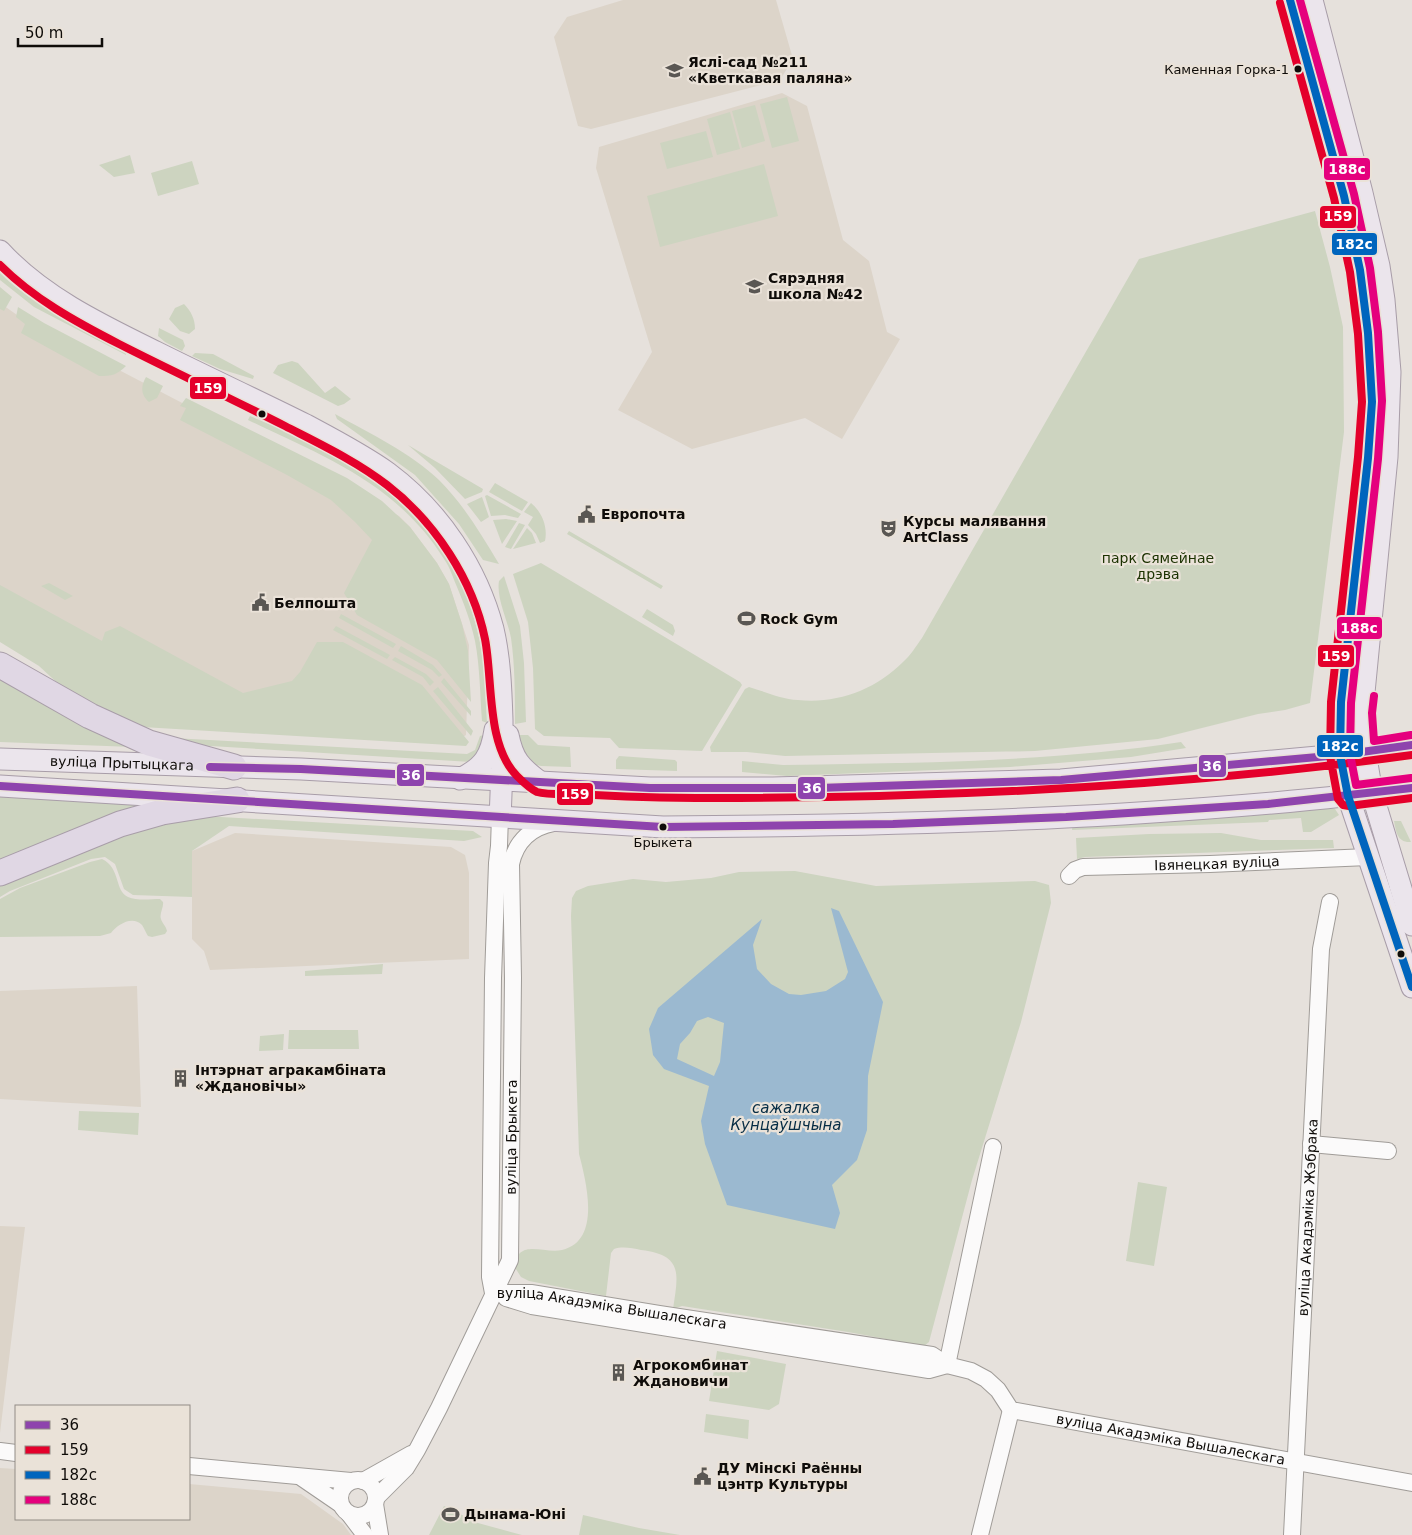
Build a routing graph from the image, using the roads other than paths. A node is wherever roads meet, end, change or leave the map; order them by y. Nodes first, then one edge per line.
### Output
1 (1290, 0) edge
2 (1312, 0) edge
3 (0, 251) edge
4 (0, 665) edge
5 (501, 699) junction
6 (1412, 745) edge
7 (1365, 752) junction
8 (1340, 755) junction
9 (0, 759) edge
10 (234, 768) junction
11 (460, 779) junction
12 (503, 781) junction
13 (540, 782) junction
14 (0, 786) edge
15 (1412, 788) edge
16 (1372, 793) junction
17 (1348, 796) junction
18 (237, 800) junction
19 (500, 816) junction
20 (564, 821) junction
21 (1368, 856) junction
22 (0, 873) edge
23 (1069, 876) dead end
24 (1330, 902) dead end
25 (1412, 925) edge
26 (493, 978) junction
27 (513, 978) junction
28 (1412, 987) edge
29 (1311, 1144) junction
30 (993, 1147) dead end
31 (491, 1150) junction
32 (511, 1151) junction
33 (1388, 1151) dead end
34 (493, 1293) junction
35 (947, 1365) junction
36 (1012, 1410) junction
37 (417, 1450) junction
38 (0, 1451) edge
39 (15, 1453) edge
40 (1295, 1462) junction
41 (190, 1466) edge
42 (298, 1476) junction
43 (357, 1481) junction
44 (1412, 1483) edge
45 (375, 1501) junction
46 (345, 1509) junction
47 (366, 1535) edge
48 (380, 1535) edge
49 (980, 1535) edge
50 (1292, 1535) edge

1 - 8 main road
2 - 7 main road
3 - 5 main road
4 - 10 highway
5 - 11 main road
5 - 12 main road
5 - 13 main road
6 - 7 main road, вуліца Прытыцкага
7 - 8 main road, вуліца Прытыцкага
7 - 16 main road
8 - 13 main road, вуліца Прытыцкага
8 - 17 main road
9 - 10 main road, вуліца Прытыцкага
10 - 11 main road, вуліца Прытыцкага
11 - 12 main road, вуліца Прытыцкага
12 - 13 main road, вуліца Прытыцкага
12 - 19 main road
14 - 18 main road, вуліца Прытыцкага
15 - 16 main road, вуліца Прытыцкага
16 - 17 main road, вуліца Прытыцкага
16 - 25 main road
17 - 20 main road, вуліца Прытыцкага
17 - 21 main road
18 - 19 main road, вуліца Прытыцкага
18 - 22 highway
19 - 20 main road, вуліца Прытыцкага
19 - 26 street, вуліца Брыкета
20 - 27 street, вуліца Брыкета
21 - 23 street, Івянецкая вуліца
21 - 28 main road
24 - 29 street, вуліца Акадэміка Жэбрака
26 - 27 street
26 - 31 street, вуліца Брыкета
27 - 32 street, вуліца Брыкета
29 - 33 street
29 - 40 street, вуліца Акадэміка Жэбрака
30 - 35 street
31 - 32 street
31 - 34 street, вуліца Брыкета
32 - 34 street, вуліца Брыкета
34 - 35 street, вуліца Акадэміка Вышалескага
34 - 37 street, вуліца Брыкета
35 - 36 street, вуліца Акадэміка Вышалескага
36 - 40 street, вуліца Акадэміка Вышалескага
36 - 49 street
37 - 43 street
37 - 45 street, вуліца Брыкета
38 - 39 street
40 - 44 street, вуліца Акадэміка Вышалескага
40 - 50 street, вуліца Акадэміка Жэбрака
41 - 42 street
42 - 43 street
42 - 46 street
43 - 45 street
43 - 46 street
45 - 46 street
45 - 48 street
46 - 47 street

